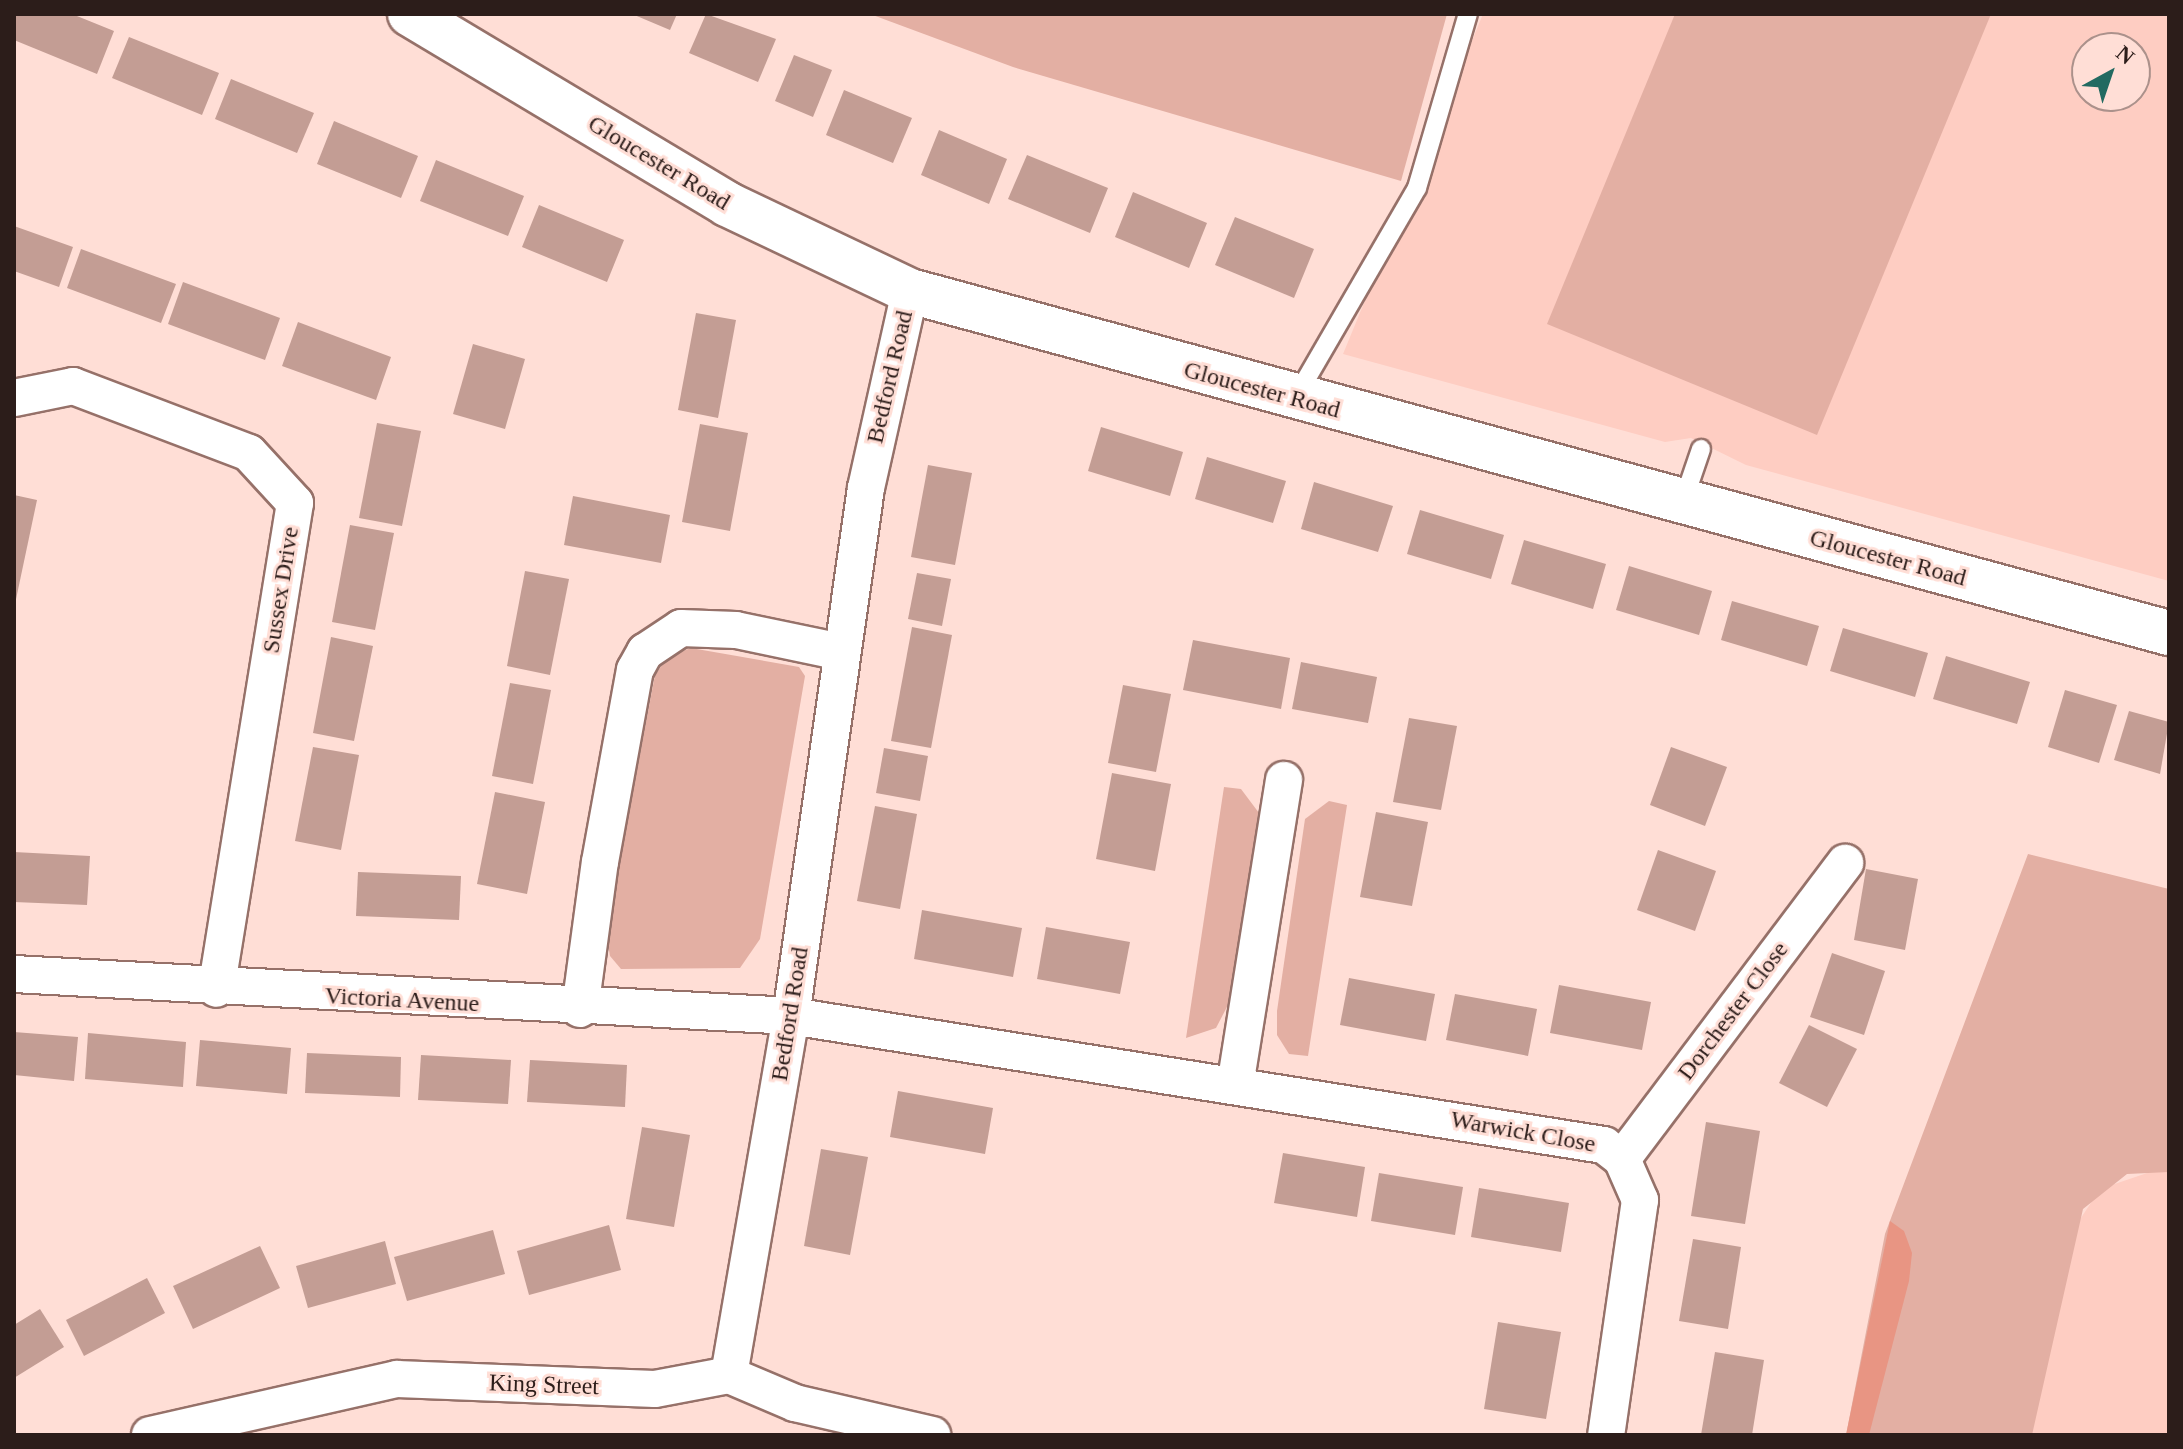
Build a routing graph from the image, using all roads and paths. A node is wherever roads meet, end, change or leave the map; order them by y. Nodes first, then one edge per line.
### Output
1 (410, 14) edge
2 (1468, 14) edge
3 (910, 291) junction
4 (14, 398) edge
5 (1294, 399) junction
6 (1701, 449) dead end
7 (1683, 502) junction
8 (2169, 633) edge
9 (841, 652) junction
10 (1284, 780) dead end
11 (1845, 863) dead end
12 (14, 974) edge
13 (216, 989) junction
14 (580, 1009) junction
15 (791, 1016) junction
16 (1235, 1086) junction
17 (1622, 1159) junction
18 (729, 1375) junction
19 (913, 1433) edge
20 (150, 1435) edge
21 (1606, 1435) edge

1 - 3 street, Gloucester Road
2 - 5 lane
3 - 5 street, Gloucester Road
3 - 9 street, Bedford Road
4 - 13 street, Sussex Drive
5 - 7 street, Gloucester Road
6 - 7 lane
7 - 8 street, Gloucester Road
9 - 14 street
9 - 15 street, Bedford Road
10 - 16 street
11 - 17 street, Dorchester Close
12 - 13 street, Victoria Avenue
13 - 14 street, Victoria Avenue
14 - 15 street, Victoria Avenue
15 - 16 street, Warwick Close
15 - 18 street, Bedford Road
16 - 17 street, Warwick Close
17 - 21 street, Warwick Close
18 - 19 street
18 - 20 street, King Street

